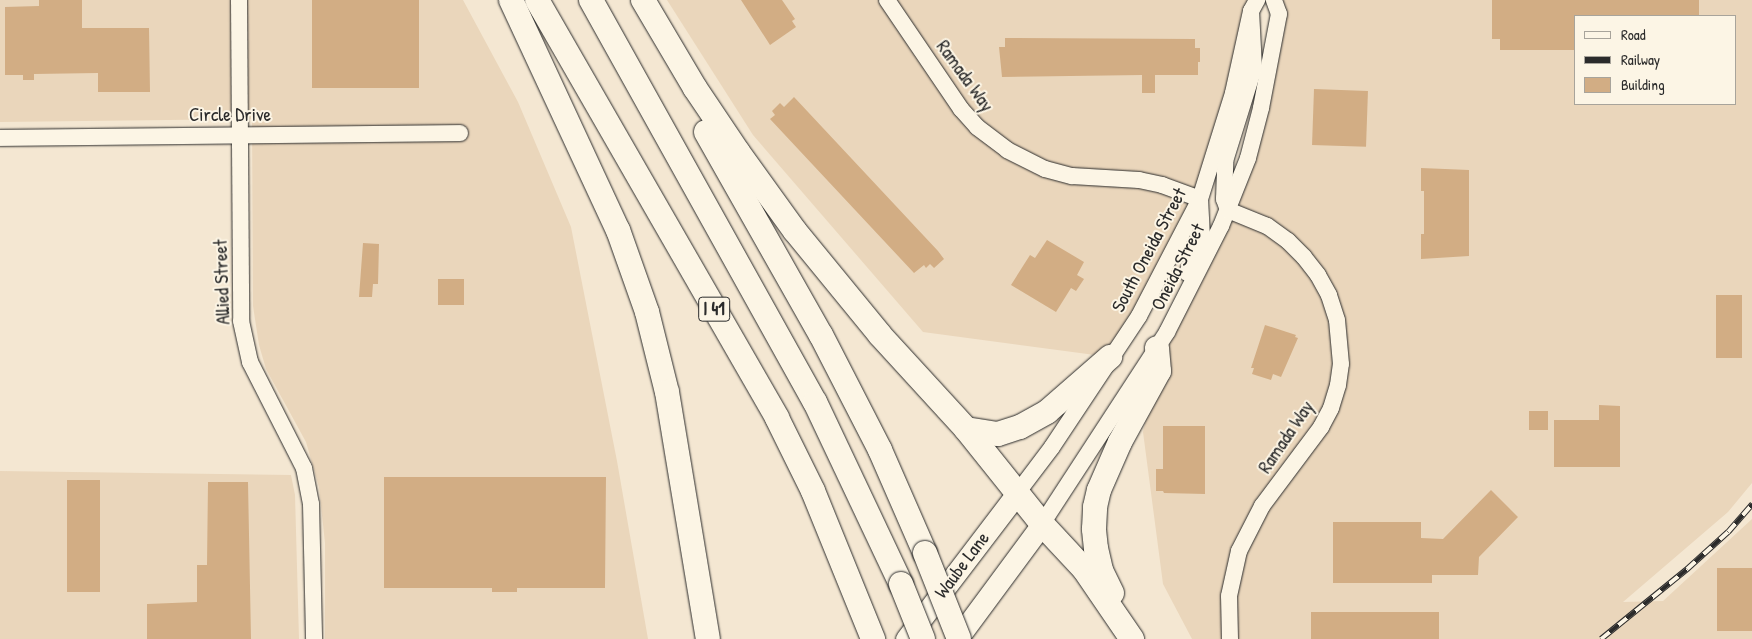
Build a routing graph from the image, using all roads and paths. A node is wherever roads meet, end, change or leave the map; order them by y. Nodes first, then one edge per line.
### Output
1 (239, 0) edge
2 (511, 0) edge
3 (537, 0) edge
4 (591, 0) edge
5 (632, 0) edge
6 (643, 0) edge
7 (887, 0) edge
8 (1274, 0) edge
9 (1254, 6) edge
10 (460, 133) dead end
11 (241, 135) junction
12 (0, 138) edge
13 (1200, 199) junction
14 (1228, 210) junction
15 (1157, 348) junction
16 (1110, 357) junction
17 (966, 428) junction
18 (1018, 492) junction
19 (1042, 524) junction
20 (871, 634) edge
21 (1130, 635) edge
22 (314, 639) edge
23 (708, 639) edge
24 (906, 639) edge
25 (923, 639) edge
26 (958, 639) edge
27 (1230, 639) edge

1 - 11 street, Allied Street
2 - 23 highway
3 - 20 highway, I 41
4 - 25 highway, I 41, bridge
5 - 26 highway, bridge
6 - 17 highway
7 - 13 street, Ramada Way
8 - 14 street, Oneida Street
9 - 13 street, South Oneida Street
9 - 14 street
10 - 11 street, Circle Drive
11 - 12 street, Circle Drive
11 - 22 street, Allied Street
13 - 15 street
13 - 16 street, South Oneida Street
14 - 15 street, Oneida Street
14 - 27 street, Ramada Way
15 - 19 street, Oneida Street
15 - 21 highway
16 - 17 highway
16 - 18 street, South Oneida Street
17 - 18 highway
18 - 19 highway
18 - 24 main road, Waube Lane
19 - 21 highway
19 - 26 main road, Waube Lane

